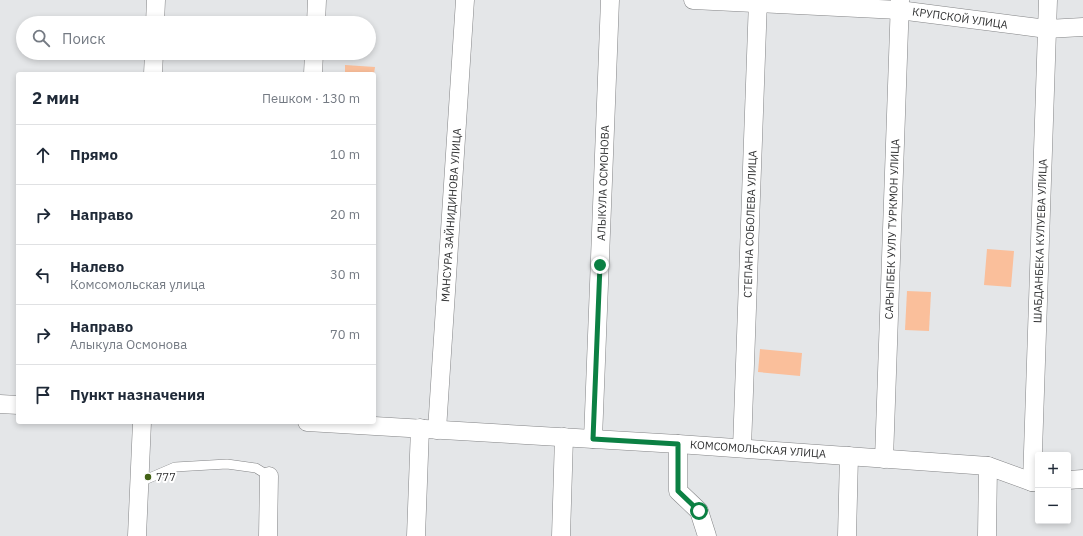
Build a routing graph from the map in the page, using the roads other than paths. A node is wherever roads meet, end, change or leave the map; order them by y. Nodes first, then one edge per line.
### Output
1 (156, 0) edge
2 (317, 0) edge
3 (465, 0) edge
4 (610, 0) edge
5 (693, 0) edge
6 (1048, 0) edge
7 (758, 2) edge
8 (900, 5) edge
9 (155, 16) edge
10 (316, 16) edge
11 (1083, 27) edge
12 (1047, 29) junction
13 (154, 60) edge
14 (314, 60) edge
15 (153, 72) edge
16 (313, 72) edge
17 (0, 404) edge
18 (16, 405) edge
19 (142, 424) edge
20 (345, 424) edge
21 (420, 428) junction
22 (438, 430) junction
23 (564, 437) junction
24 (593, 439) junction
25 (678, 444) junction
26 (742, 448) junction
27 (1036, 452) edge
28 (849, 456) junction
29 (884, 459) junction
30 (988, 466) junction
31 (269, 476) joint
32 (1083, 479) edge
33 (1071, 480) edge
34 (140, 482) junction
35 (1035, 482) edge
36 (137, 536) edge
37 (268, 536) edge
38 (416, 536) edge
39 (561, 536) edge
40 (707, 536) edge
41 (847, 536) edge
42 (987, 536) edge

1 - 9 street
2 - 10 street
3 - 22 street, МАНСУРА ЗАЙНИДИНОВА УЛИЦА
4 - 24 street, АЛЫКУЛА ОСМОНОВА
5 - 7 street, КРУПСКОЙ УЛИЦА
6 - 12 street, ШАБДАНБЕКА КУЛУЕВА УЛИЦА
7 - 8 street, КРУПСКОЙ УЛИЦА
7 - 26 street, СТЕПАНА СОБОЛЕВА УЛИЦА
8 - 12 street, КРУПСКОЙ УЛИЦА
8 - 29 street, САРЫПБЕК УУЛУ ТУРКМОН УЛИЦА
11 - 12 street, КРУПСКОЙ УЛИЦА
12 - 27 street, ШАБДАНБЕКА КУЛУЕВА УЛИЦА
13 - 15 street
14 - 16 street
17 - 18 street
19 - 34 street
20 - 21 street, КОМСОМОЛЬСКАЯ УЛИЦА
21 - 22 street, КОМСОМОЛЬСКАЯ УЛИЦА
21 - 38 street
22 - 23 street, КОМСОМОЛЬСКАЯ УЛИЦА
23 - 24 street, КОМСОМОЛЬСКАЯ УЛИЦА
23 - 39 street
24 - 25 street, КОМСОМОЛЬСКАЯ УЛИЦА
25 - 26 street, КОМСОМОЛЬСКАЯ УЛИЦА
25 - 40 street
26 - 28 street, КОМСОМОЛЬСКАЯ УЛИЦА
28 - 29 street, КОМСОМОЛЬСКАЯ УЛИЦА
28 - 41 street
29 - 30 street, КОМСОМОЛЬСКАЯ УЛИЦА
30 - 35 street, КОМСОМОЛЬСКАЯ УЛИЦА
30 - 42 street
31 - 34 lane
31 - 37 street
32 - 33 street
34 - 36 street

